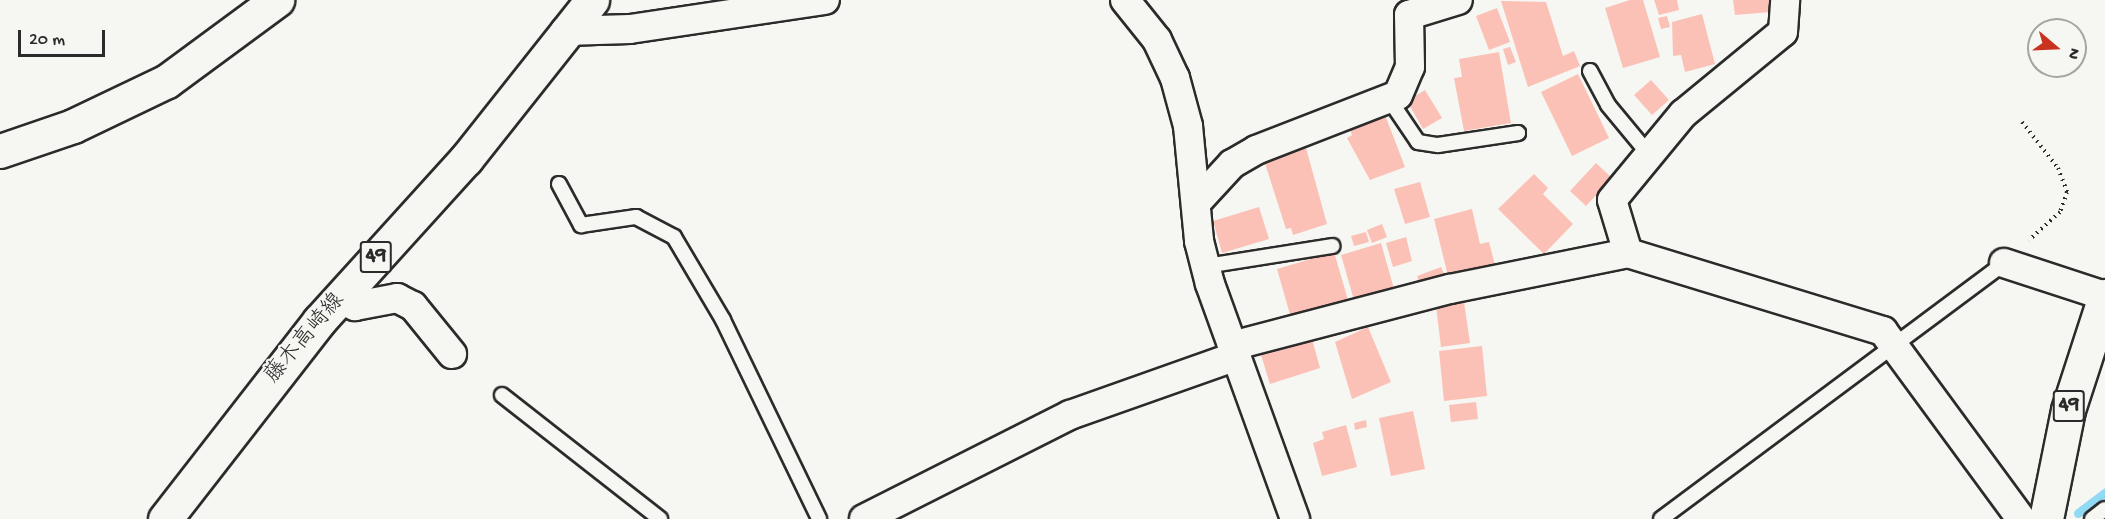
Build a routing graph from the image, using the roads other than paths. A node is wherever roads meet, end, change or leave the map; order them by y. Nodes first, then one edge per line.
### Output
1 (277, 0) edge
2 (592, 0) edge
3 (825, 0) edge
4 (1125, 0) edge
5 (1458, 0) edge
6 (1785, 0) edge
7 (1407, 8) edge
8 (565, 31) junction
9 (1590, 71) dead end
10 (1389, 99) junction
11 (1518, 133) dead end
12 (0, 151) edge
13 (1647, 152) junction
14 (560, 184) dead end
15 (1196, 203) junction
16 (1332, 246) dead end
17 (1628, 254) junction
18 (2004, 263) joint
19 (1206, 266) junction
20 (2105, 296) edge
21 (339, 298) junction
22 (1894, 343) junction
23 (1235, 351) junction
24 (452, 354) dead end
25 (502, 395) dead end
26 (2105, 509) edge
27 (165, 519) edge
28 (660, 519) edge
29 (819, 519) edge
30 (864, 519) edge
31 (1295, 519) edge
32 (1661, 519) edge
33 (2021, 519) edge
34 (2046, 519) edge
35 (2092, 519) edge

1 - 12 main road
2 - 8 main road, 藤木高崎線 / 49
3 - 8 street
4 - 15 street
5 - 7 street
6 - 13 street
7 - 10 street
8 - 21 main road, 藤木高崎線 / 49
9 - 13 lane
10 - 11 lane
10 - 15 street
13 - 17 street
14 - 29 lane
15 - 19 street
16 - 19 lane
17 - 22 street
17 - 23 street
18 - 20 street
18 - 22 lane
19 - 23 street
20 - 34 main road, 49
21 - 24 street
21 - 27 main road, 藤木高崎線 / 49
22 - 32 lane
22 - 33 street
23 - 30 street
23 - 31 street
25 - 28 lane
26 - 35 lane

